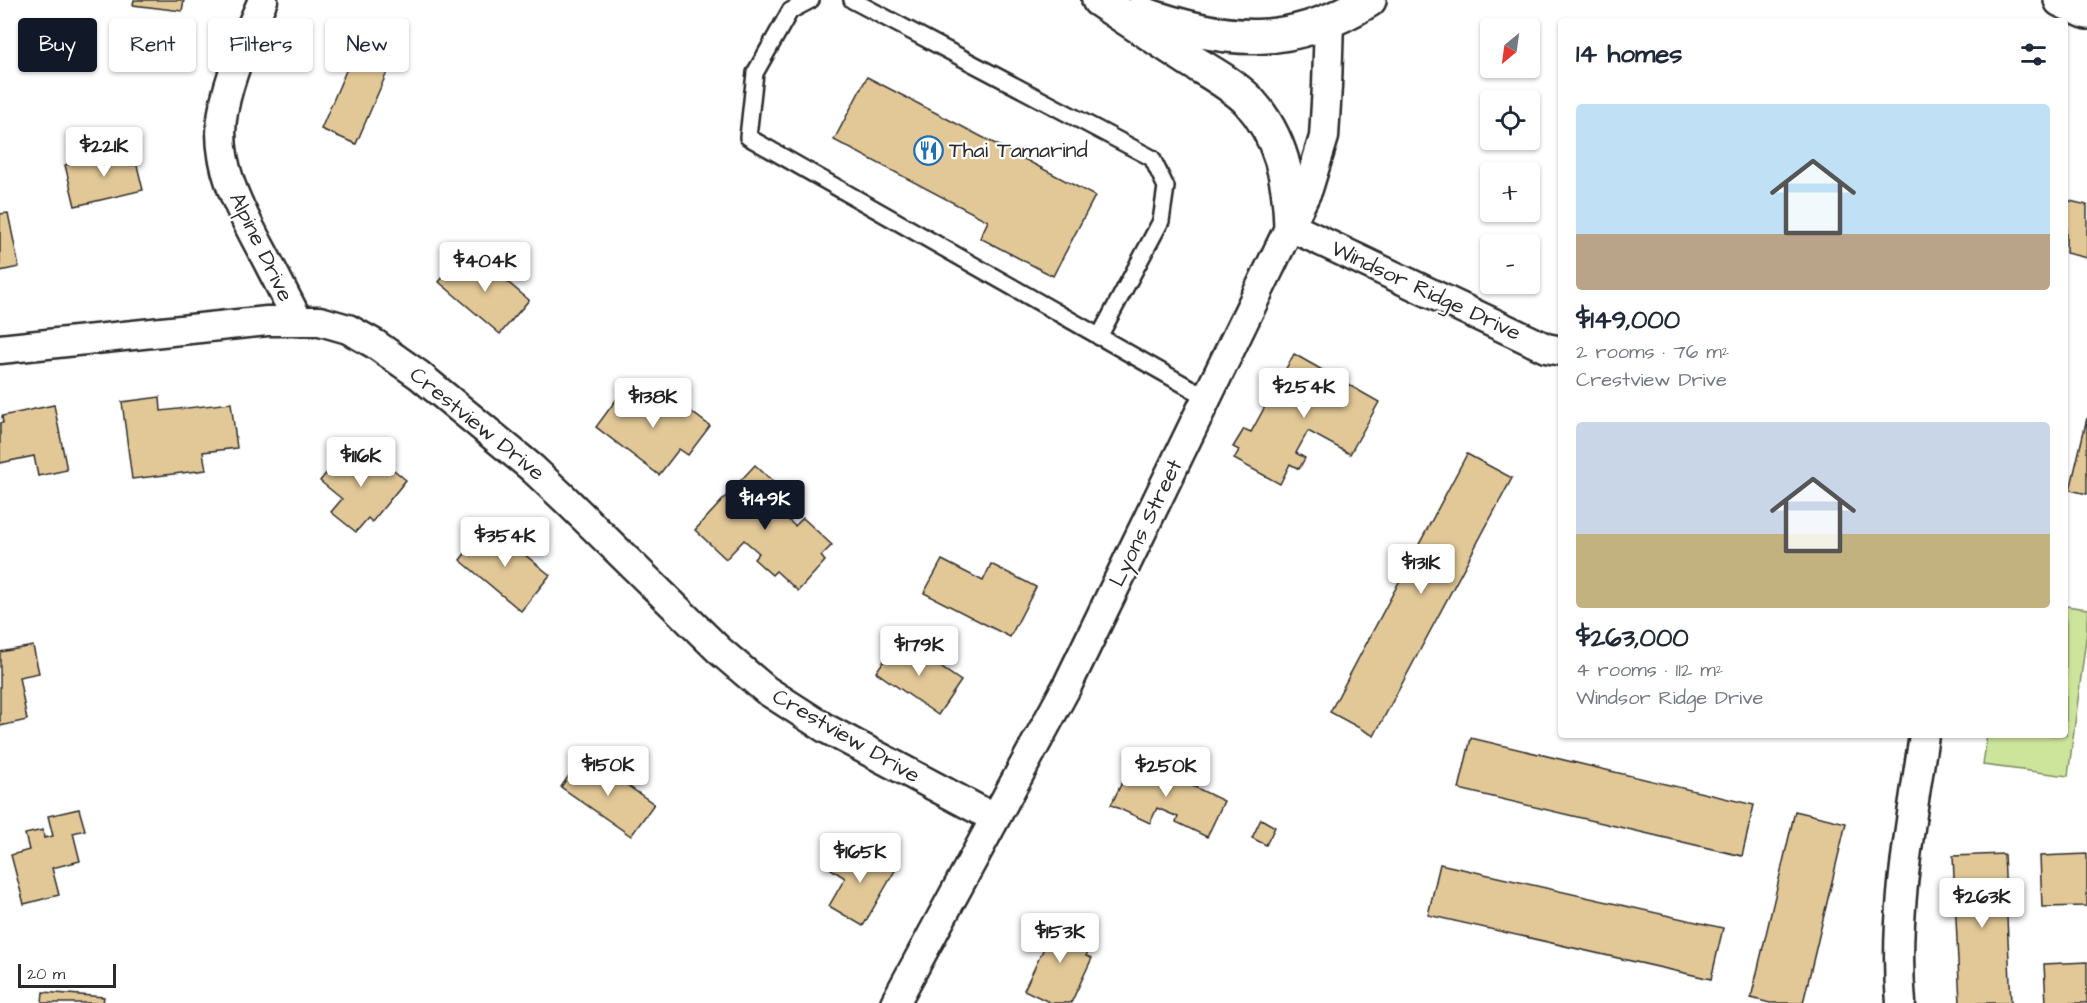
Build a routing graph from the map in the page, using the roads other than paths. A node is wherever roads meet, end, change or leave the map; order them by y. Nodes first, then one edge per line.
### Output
1 (262, 0) edge
2 (811, 0) edge
3 (852, 0) edge
4 (1099, 0) edge
5 (1111, 0) edge
6 (1369, 0) edge
7 (2061, 0) edge
8 (2087, 12) edge
9 (1329, 21) junction
10 (1291, 227) junction
11 (298, 320) junction
12 (1099, 337) junction
13 (0, 349) edge
14 (1558, 350) edge
15 (1206, 398) junction
16 (1924, 738) edge
17 (994, 818) junction
18 (895, 1003) edge
19 (1901, 1003) edge

1 - 11 street, Alpine Drive
2 - 12 lane
3 - 12 lane
4 - 10 main road
5 - 9 main road
6 - 9 main road
7 - 8 main road
9 - 10 street, Lyons Street
10 - 14 street, Windsor Ridge Drive
10 - 15 street, Lyons Street
11 - 13 street, Crestview Drive
11 - 17 street, Crestview Drive
12 - 15 lane
15 - 17 street, Lyons Street
16 - 19 street
17 - 18 street, Lyons Street

